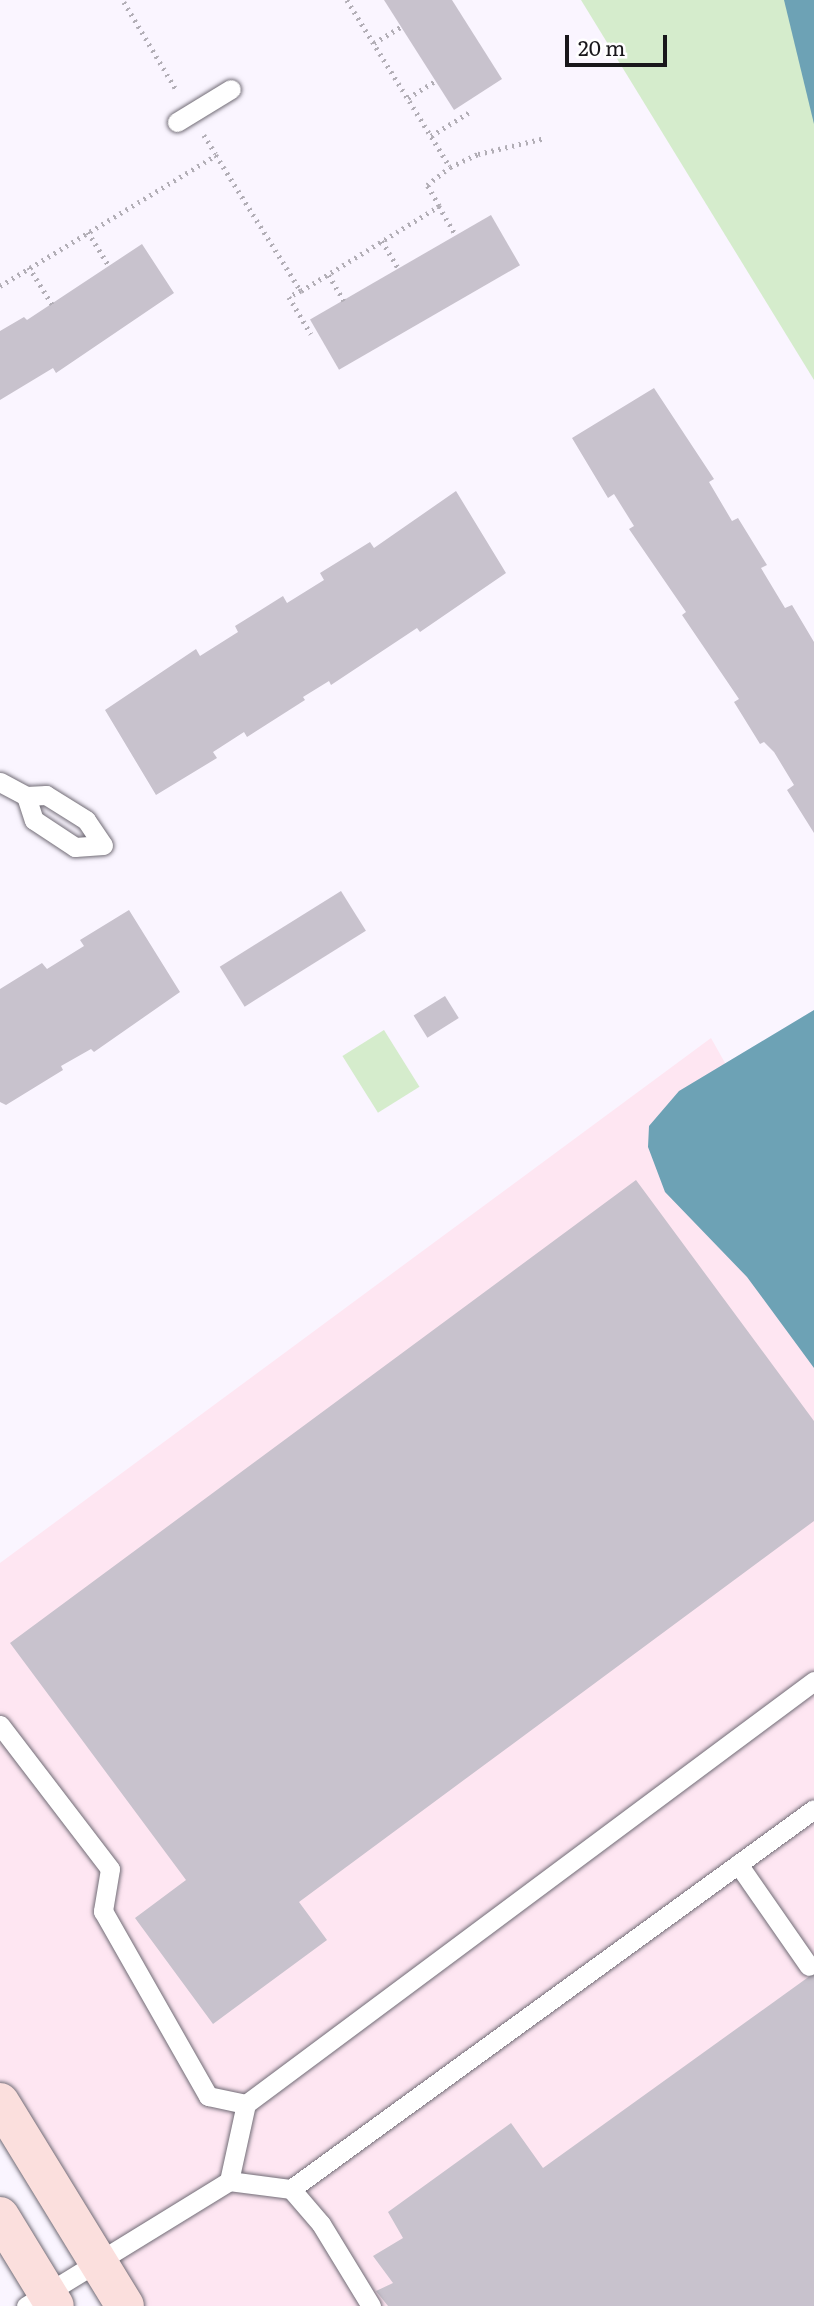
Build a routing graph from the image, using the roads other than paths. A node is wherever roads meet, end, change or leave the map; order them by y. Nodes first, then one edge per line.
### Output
1 (231, 89) dead end
2 (177, 122) dead end
3 (0, 782) edge
4 (26, 796) dead end
5 (814, 1681) edge
6 (0, 1725) edge
7 (814, 1810) edge
8 (738, 1864) junction
9 (810, 1966) dead end
10 (0, 2102) edge
11 (246, 2104) junction
12 (229, 2181) junction
13 (291, 2189) junction
14 (0, 2216) edge
15 (97, 2261) junction
16 (42, 2302) edge
17 (125, 2306) edge
18 (372, 2306) edge

1 - 2 lane
3 - 4 lane
5 - 11 lane
6 - 11 lane
7 - 8 lane
8 - 9 lane
8 - 13 lane
10 - 15 street
11 - 12 lane
12 - 13 lane
12 - 15 lane
13 - 18 lane
14 - 16 street
15 - 16 lane
15 - 17 street

